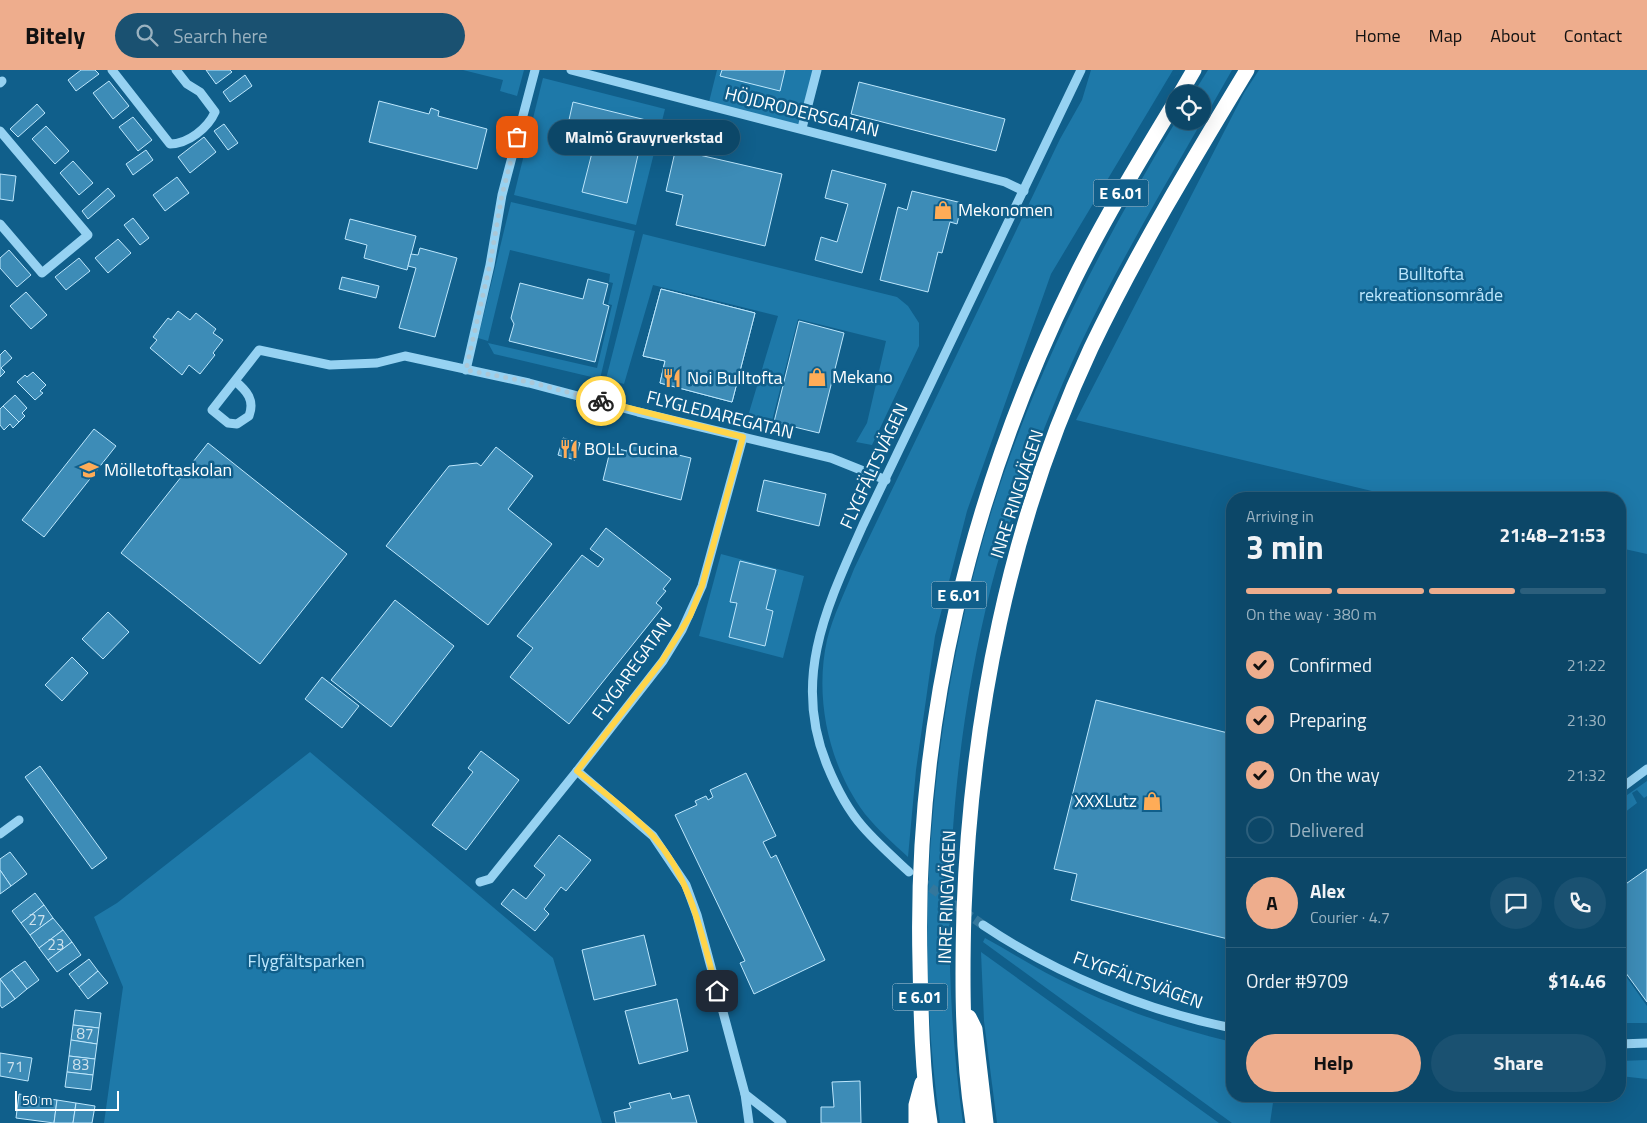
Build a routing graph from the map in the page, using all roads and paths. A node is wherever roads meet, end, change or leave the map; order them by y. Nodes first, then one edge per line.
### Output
1 (112, 70) edge
2 (176, 70) edge
3 (535, 70) edge
4 (571, 70) edge
5 (817, 70) edge
6 (1081, 70) edge
7 (1189, 70) edge
8 (1194, 70) edge
9 (1247, 70) edge
10 (1183, 85) edge
11 (1185, 85) edge
12 (1166, 116) edge
13 (802, 128) junction
14 (0, 131) edge
15 (1024, 191) junction
16 (0, 224) edge
17 (466, 370) junction
18 (235, 381) junction
19 (743, 437) junction
20 (886, 480) junction
21 (1647, 769) edge
22 (577, 771) junction
23 (1626, 784) edge
24 (20, 820) dead end
25 (0, 834) edge
26 (910, 872) dead end
27 (480, 882) dead end
28 (983, 925) tunnel mouth
29 (964, 1004) junction
30 (1226, 1026) edge
31 (1647, 1043) edge
32 (1626, 1044) edge
33 (926, 1066) junction
34 (745, 1094) junction
35 (749, 1123) edge
36 (782, 1123) edge
37 (916, 1123) edge
38 (930, 1123) edge
39 (973, 1123) edge
40 (986, 1123) edge

1 - 2 street
3 - 17 street
4 - 13 street, HÖJDRODERSGATAN
5 - 13 street
6 - 15 street, FLYGFÄLTSVÄGEN
7 - 10 highway
8 - 11 highway
9 - 29 highway, INRE RINGVÄGEN / E 6.01
12 - 33 highway, INRE RINGVÄGEN / E 6.01
13 - 15 street, HÖJDRODERSGATAN
14 - 16 street
15 - 20 street, FLYGFÄLTSVÄGEN
17 - 18 street, FLYGLEDAREGATAN
17 - 19 street, FLYGLEDAREGATAN
18 - 18 street, FLYGLEDAREGATAN
19 - 20 street, FLYGLEDAREGATAN
19 - 22 street, FLYGAREGATAN
20 - 26 street, FLYGFÄLTSVÄGEN
21 - 23 street
22 - 27 street, FLYGAREGATAN
22 - 34 street
24 - 25 street
28 - 30 street, FLYGFÄLTSVÄGEN
29 - 39 highway, INRE RINGVÄGEN / E 6.01
29 - 40 highway
31 - 32 street
33 - 37 highway
33 - 38 highway, INRE RINGVÄGEN / E 6.01
34 - 35 street
34 - 36 street

